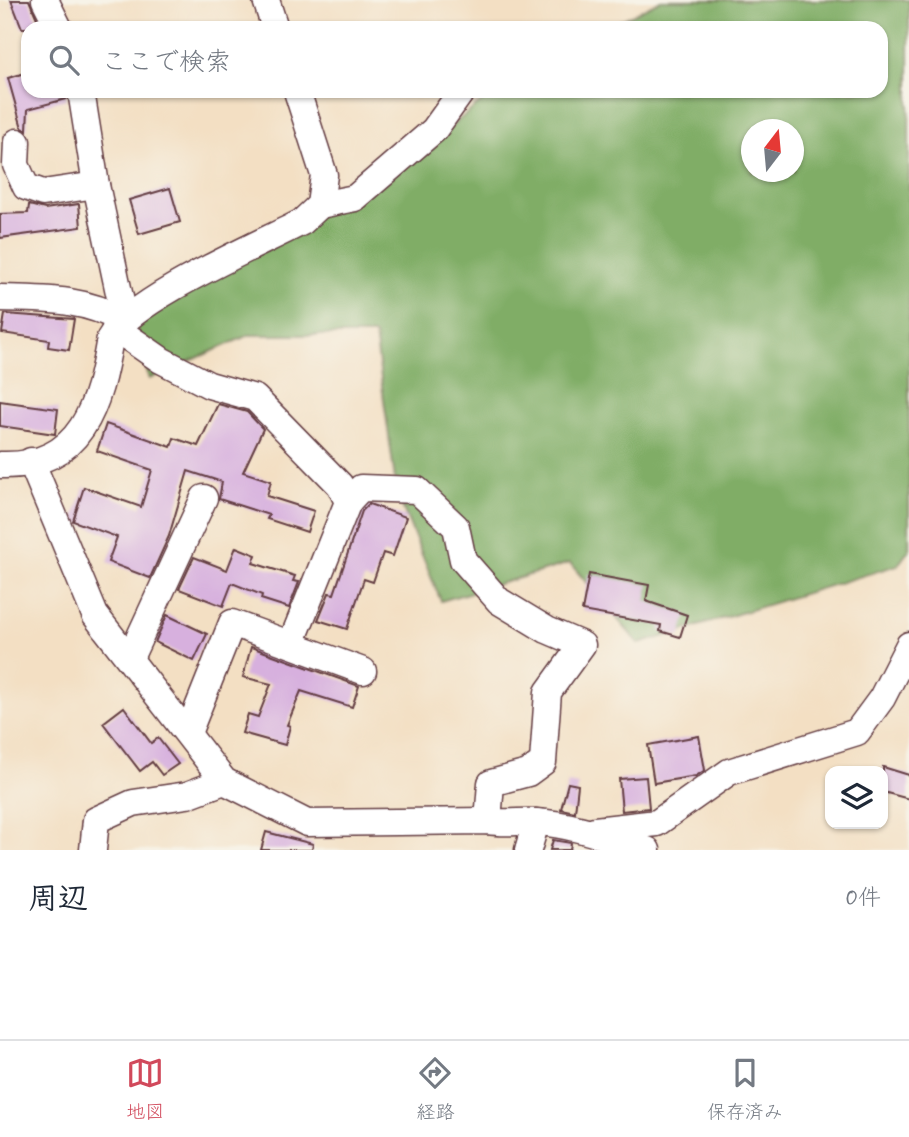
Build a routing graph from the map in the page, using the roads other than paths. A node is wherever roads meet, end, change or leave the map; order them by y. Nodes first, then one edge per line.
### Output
1 (45, 0) edge
2 (265, 0) edge
3 (56, 21) edge
4 (272, 21) edge
5 (82, 98) edge
6 (299, 98) edge
7 (457, 98) edge
8 (18, 142) dead end
9 (96, 184) junction
10 (320, 205) junction
11 (0, 298) edge
12 (120, 325) junction
13 (31, 461) junction
14 (0, 465) edge
15 (204, 498) dead end
16 (348, 502) junction
17 (291, 644) junction
18 (909, 645) edge
19 (130, 658) junction
20 (363, 671) dead end
21 (188, 733) junction
22 (224, 781) junction
23 (488, 821) junction
24 (536, 822) junction
25 (585, 831) junction
26 (93, 850) edge
27 (528, 850) edge
28 (647, 850) edge

1 - 3 street
2 - 4 street
5 - 9 street
6 - 10 street
7 - 10 street
8 - 9 street
9 - 12 street
10 - 12 street
11 - 12 street
12 - 13 street
12 - 16 street
13 - 14 street
13 - 19 street
15 - 19 street
16 - 17 street
16 - 23 street
17 - 20 street
17 - 21 street
18 - 25 street
19 - 21 street
21 - 22 street
22 - 23 street
22 - 26 street
23 - 24 street
24 - 25 street
24 - 27 street
25 - 28 street

